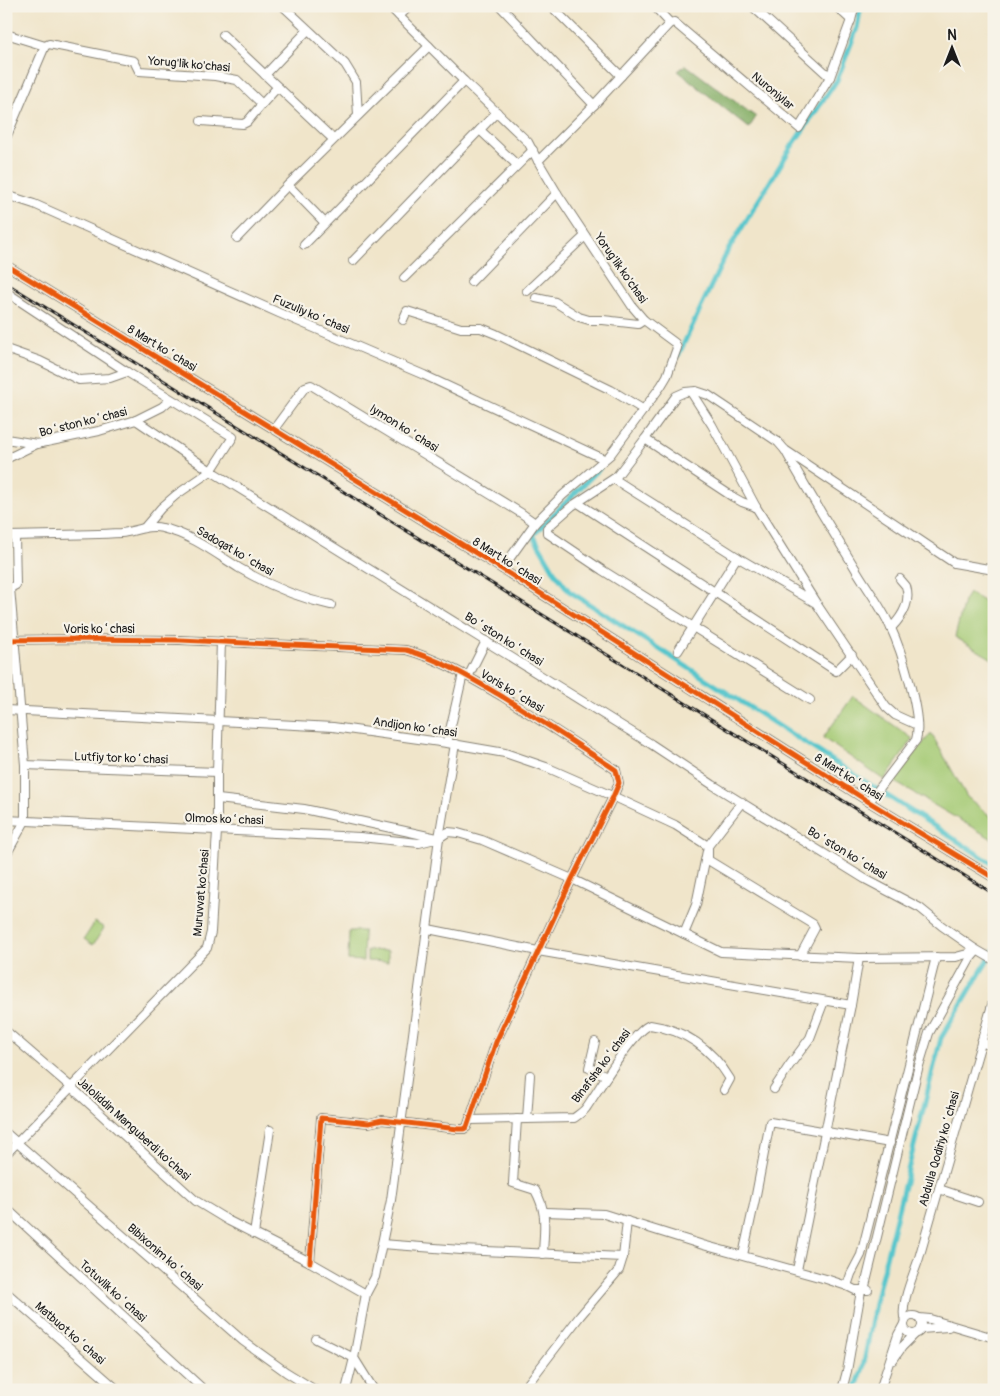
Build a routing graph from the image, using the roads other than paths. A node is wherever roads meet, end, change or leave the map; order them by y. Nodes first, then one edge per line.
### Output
1 (283, 6) edge
2 (390, 6) edge
3 (410, 6) edge
4 (500, 6) edge
5 (550, 6) edge
6 (654, 6) edge
7 (752, 6) edge
8 (836, 6) edge
9 (855, 6) edge
10 (399, 16) junction
11 (851, 20) junction
12 (670, 23) junction
13 (308, 30) junction
14 (6, 34) edge
15 (223, 35) dead end
16 (45, 46) junction
17 (429, 46) junction
18 (265, 75) junction
19 (621, 76) junction
20 (830, 77) junction
21 (464, 81) junction
22 (279, 88) junction
23 (263, 103) junction
24 (594, 105) junction
25 (497, 112) junction
26 (358, 115) junction
27 (201, 121) dead end
28 (480, 130) junction
29 (6, 138) edge
30 (333, 139) junction
31 (533, 150) junction
32 (538, 161) junction
33 (517, 166) junction
34 (288, 185) junction
35 (557, 193) junction
36 (6, 195) edge
37 (325, 223) junction
38 (586, 236) junction
39 (237, 238) dead end
40 (304, 245) dead end
41 (353, 261) dead end
42 (6, 265) edge
43 (404, 278) dead end
44 (471, 282) dead end
45 (527, 291) dead end
46 (6, 292) edge
47 (536, 298) dead end
48 (403, 320) dead end
49 (644, 320) junction
50 (6, 349) edge
51 (126, 372) junction
52 (691, 392) junction
53 (170, 400) junction
54 (644, 410) junction
55 (136, 420) junction
56 (274, 429) junction
57 (6, 439) edge
58 (645, 439) junction
59 (37, 444) junction
60 (785, 450) junction
61 (6, 459) edge
62 (604, 459) junction
63 (211, 471) junction
64 (614, 478) junction
65 (578, 503) junction
66 (756, 507) junction
67 (535, 523) junction
68 (144, 528) junction
69 (6, 536) edge
70 (15, 536) junction
71 (737, 557) junction
72 (502, 569) junction
73 (994, 570) edge
74 (900, 579) dead end
75 (8, 588) edge
76 (714, 593) junction
77 (816, 603) junction
78 (331, 605) dead end
79 (693, 628) junction
80 (891, 628) junction
81 (6, 640) edge
82 (15, 640) junction
83 (222, 641) junction
84 (486, 641) junction
85 (678, 651) dead end
86 (852, 654) junction
87 (466, 675) junction
88 (810, 700) dead end
89 (6, 710) edge
90 (21, 711) junction
91 (219, 722) junction
92 (917, 725) junction
93 (451, 744) junction
94 (25, 765) junction
95 (217, 772) junction
96 (613, 797) junction
97 (218, 799) junction
98 (871, 800) junction
99 (742, 802) junction
100 (6, 820) edge
101 (25, 821) junction
102 (217, 831) junction
103 (439, 838) junction
104 (708, 846) junction
105 (6, 855) edge
106 (994, 878) edge
107 (572, 879) junction
108 (428, 929) junction
109 (684, 934) junction
110 (538, 951) junction
111 (978, 951) junction
112 (800, 956) junction
113 (936, 957) junction
114 (859, 958) junction
115 (994, 960) edge
116 (994, 998) edge
117 (824, 1001) junction
118 (851, 1006) junction
119 (6, 1031) edge
120 (595, 1042) dead end
121 (981, 1042) junction
122 (994, 1047) edge
123 (530, 1075) dead end
124 (607, 1076) junction
125 (71, 1087) junction
126 (774, 1089) dead end
127 (724, 1090) dead end
128 (517, 1119) junction
129 (526, 1119) junction
130 (470, 1120) junction
131 (402, 1123) junction
132 (270, 1130) dead end
133 (826, 1131) junction
134 (6, 1133) edge
135 (17, 1143) junction
136 (890, 1143) junction
137 (6, 1154) edge
138 (939, 1189) junction
139 (978, 1202) dead end
140 (6, 1208) edge
141 (545, 1212) junction
142 (627, 1222) junction
143 (254, 1234) junction
144 (382, 1244) junction
145 (543, 1254) junction
146 (743, 1255) junction
147 (623, 1257) junction
148 (310, 1262) junction
149 (797, 1270) junction
150 (847, 1286) junction
151 (864, 1291) junction
152 (6, 1292) edge
153 (366, 1294) junction
154 (904, 1305) junction
155 (916, 1317) junction
156 (905, 1323) junction
157 (952, 1327) junction
158 (918, 1331) junction
159 (994, 1338) edge
160 (316, 1339) dead end
161 (354, 1358) junction
162 (889, 1365) junction
163 (118, 1390) edge
164 (204, 1390) edge
165 (316, 1390) edge
166 (346, 1390) edge
167 (374, 1390) edge
168 (522, 1390) edge
169 (842, 1390) edge
170 (880, 1390) edge

1 - 13 street
2 - 10 street, Yorug'lik ko'chasi
3 - 10 street
4 - 24 street
5 - 19 street
6 - 12 street, Nuroniylar
7 - 20 street
8 - 11 street
9 - 11 street, Nuroniylar
10 - 17 street, Yorug'lik ko'chasi
11 - 20 street, Nuroniylar
12 - 19 street
12 - 20 street, Nuroniylar
13 - 18 street
13 - 26 street
14 - 16 street
15 - 18 street
16 - 23 street, Yorug'lik ko'chasi
16 - 29 street
17 - 21 street, Yorug'lik ko'chasi
17 - 26 street
18 - 22 street
19 - 24 street
21 - 25 street, Yorug'lik ko'chasi
21 - 37 street
22 - 23 street
22 - 30 street
23 - 27 street
24 - 32 street
25 - 28 street
25 - 31 street, Yorug'lik ko'chasi
26 - 30 street
28 - 33 street
28 - 41 street
30 - 34 street
31 - 32 street, Yorug'lik ko'chasi
31 - 33 street
32 - 35 street, Yorug'lik ko'chasi
33 - 43 street
34 - 37 street
34 - 39 street
35 - 38 street, Yorug'lik ko'chasi
35 - 44 street
36 - 62 street, Fuzuliy koʻchasi
37 - 40 street
38 - 45 street
38 - 49 street, Yorug'lik ko'chasi
42 - 56 street, 8 Mart koʻchasi
46 - 51 street
47 - 49 street
48 - 54 street
49 - 54 street, Yorug'lik ko'chasi
50 - 51 street
51 - 53 street
52 - 58 street
52 - 60 street
52 - 66 street
53 - 55 street
53 - 63 street
54 - 62 street, Yorug'lik ko'chasi
55 - 59 street, Boʻston koʻchasi
55 - 63 street, Boʻston koʻchasi
56 - 67 street, Iymon koʻchasi
56 - 72 street, 8 Mart koʻchasi
57 - 59 street
58 - 64 street
58 - 66 street
59 - 61 street, Boʻston koʻchasi
60 - 73 street
60 - 80 street
62 - 67 street, Yorug'lik ko'chasi
63 - 68 street
63 - 84 street, Boʻston koʻchasi
64 - 65 street
64 - 71 street
65 - 76 street
65 - 79 street
66 - 77 street
67 - 72 street, Yorug'lik ko'chasi
68 - 70 street, Sadoqat koʻchasi
68 - 78 street, Sadoqat koʻchasi
69 - 70 street, Sadoqat koʻchasi
70 - 75 street
71 - 76 street
71 - 77 street
72 - 98 street, 8 Mart koʻchasi
74 - 80 street
75 - 82 street
76 - 79 street
76 - 86 street
77 - 86 street
79 - 85 street
79 - 88 street
80 - 92 street
81 - 82 street, Voris koʻchasi
82 - 83 street, Voris koʻchasi
82 - 90 street
83 - 87 street, Voris koʻchasi
83 - 91 street, Muruvvat ko'chasi
84 - 87 street
84 - 99 street, Boʻston koʻchasi
86 - 92 street
87 - 93 street
87 - 96 street, Voris koʻchasi
89 - 90 street, Andijon koʻchasi
90 - 91 street, Andijon koʻchasi
90 - 94 street
91 - 93 street, Andijon koʻchasi
91 - 95 street, Muruvvat ko'chasi
92 - 98 street
93 - 96 street, Andijon koʻchasi
93 - 103 street
94 - 95 street, Lutfiy tor koʻchasi
94 - 101 street
95 - 97 street, Muruvvat ko'chasi
96 - 104 street, Andijon koʻchasi
96 - 107 street, Voris koʻchasi
97 - 102 street, Muruvvat ko'chasi
97 - 103 street
98 - 106 street, 8 Mart koʻchasi
99 - 104 street
99 - 111 street, Boʻston koʻchasi
100 - 101 street, Olmos koʻchasi
101 - 102 street, Olmos koʻchasi
101 - 105 street
102 - 103 street, Olmos koʻchasi
102 - 125 street, Muruvvat ko'chasi
103 - 107 street, Olmos koʻchasi
103 - 108 street
104 - 109 street
104 - 112 street
107 - 109 street, Olmos koʻchasi
107 - 110 street, Voris koʻchasi
108 - 110 street
108 - 131 street
109 - 112 street, Olmos koʻchasi
110 - 117 street
110 - 130 street, Voris koʻchasi
111 - 113 street, Olmos koʻchasi
111 - 115 street, Boʻston koʻchasi
111 - 151 street
112 - 114 street, Olmos koʻchasi
113 - 114 street, Olmos koʻchasi
113 - 136 street
114 - 118 street
116 - 121 street, Abdulla Qodiriy koʻchasi
117 - 118 street
117 - 126 street
118 - 133 street
119 - 125 street, Jaloliddin Manguberdi ko'chasi
120 - 124 street
121 - 122 street
121 - 138 street, Abdulla Qodiriy koʻchasi
123 - 129 street
124 - 127 street, Binafsha koʻchasi
124 - 129 street, Binafsha koʻchasi
125 - 135 street, Muruvvat ko'chasi
125 - 143 street, Jaloliddin Manguberdi ko'chasi
128 - 129 street, Binafsha koʻchasi
128 - 130 street, Binafsha koʻchasi
128 - 141 street
130 - 131 street
131 - 144 street
131 - 148 street
132 - 143 street
133 - 136 street
133 - 146 street
133 - 149 street
134 - 135 street, Bibixonim koʻchasi
135 - 137 street, Muruvvat ko'chasi
135 - 165 street, Bibixonim koʻchasi
136 - 150 street
138 - 139 street
138 - 154 street, Abdulla Qodiriy koʻchasi
140 - 164 street, Totuvlik koʻchasi
141 - 142 street
141 - 145 street
142 - 146 street
142 - 147 street
143 - 148 street, Jaloliddin Manguberdi ko'chasi
144 - 145 street
144 - 153 street
145 - 147 street
146 - 149 street
147 - 168 street
148 - 153 street, Jaloliddin Manguberdi ko'chasi
149 - 150 street
150 - 151 street
151 - 169 street
152 - 163 street, Matbuot koʻchasi
153 - 161 street
154 - 155 street
154 - 156 street, Abdulla Qodiriy koʻchasi
155 - 156 street
155 - 157 street
155 - 158 street
156 - 158 street
156 - 162 street, Abdulla Qodiriy koʻchasi
157 - 158 street
157 - 159 street
158 - 162 street, Abdulla Qodiriy koʻchasi
160 - 161 street
161 - 166 street
161 - 167 street
162 - 170 street, Abdulla Qodiriy koʻchasi

